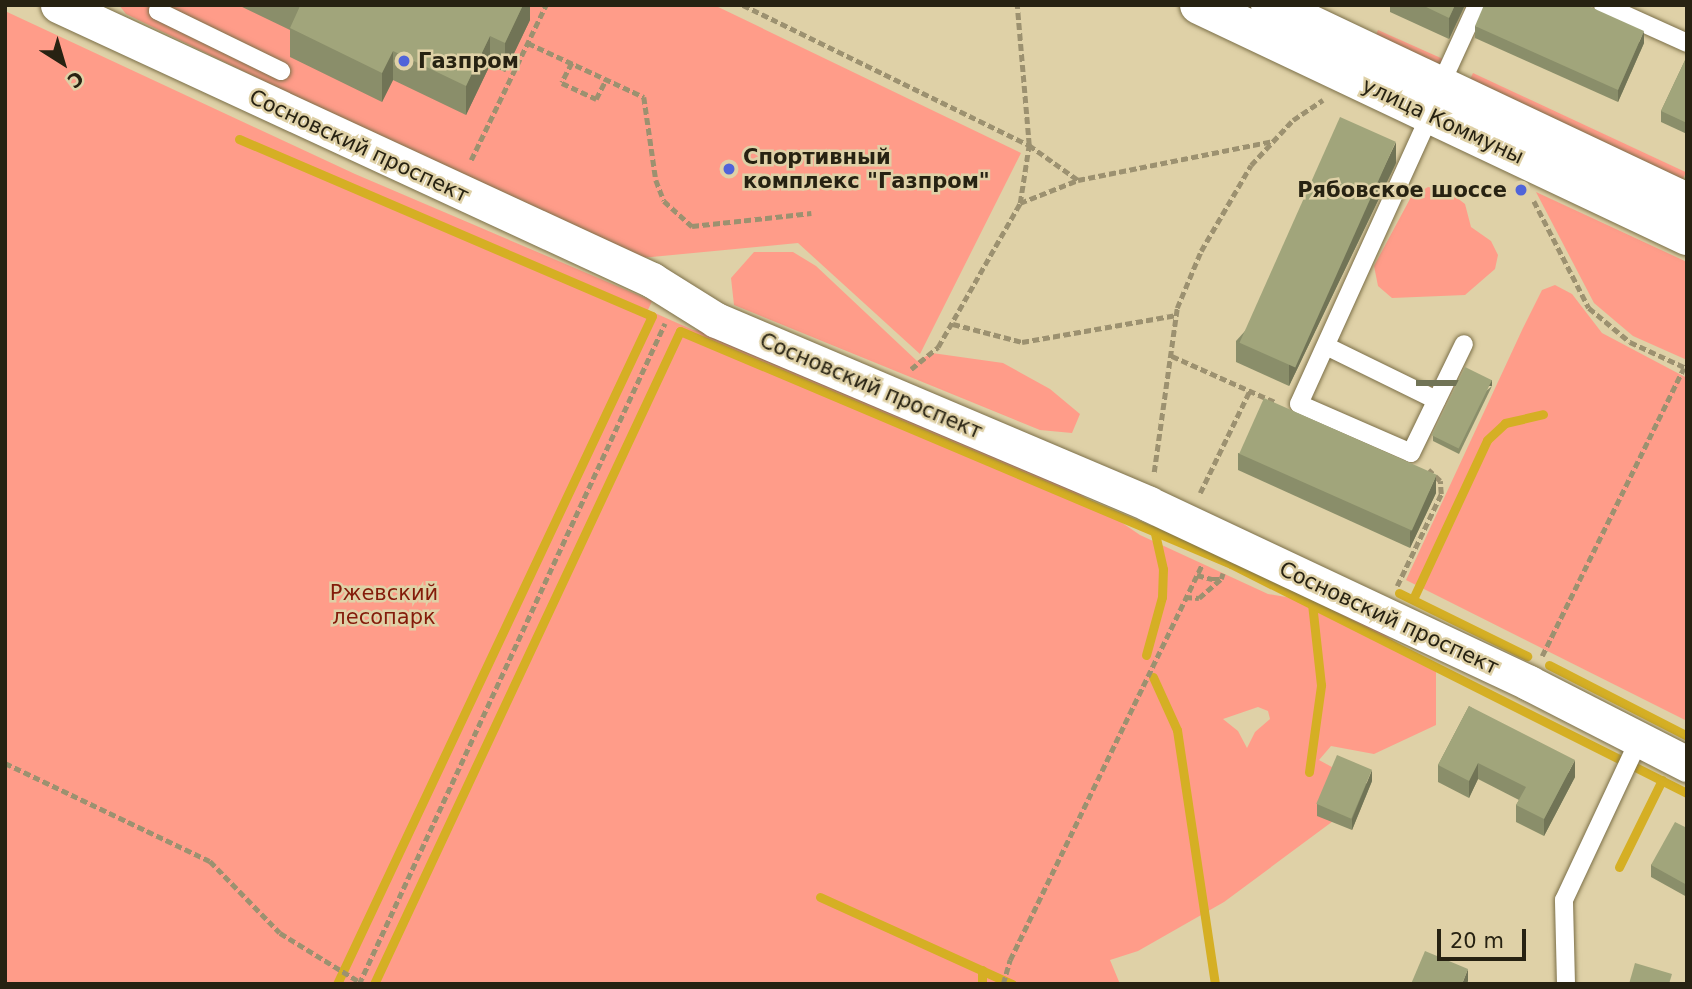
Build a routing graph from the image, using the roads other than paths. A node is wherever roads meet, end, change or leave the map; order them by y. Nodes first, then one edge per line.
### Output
1 (58, 5) edge
2 (160, 5) edge
3 (1199, 5) edge
4 (1270, 5) edge
5 (1478, 5) edge
6 (1603, 5) edge
7 (1311, 28) edge
8 (1687, 43) edge
9 (281, 71) dead end
10 (1435, 100) junction
11 (1687, 202) edge
12 (1687, 236) edge
13 (1464, 344) dead end
14 (1326, 346) junction
15 (1436, 400) junction
16 (1639, 740) junction
17 (1687, 764) edge
18 (1566, 984) edge

1 - 16 street, Сосновский проспект
2 - 9 lane
3 - 7 main road, улица Коммуны
4 - 7 main road, улица Коммуны
5 - 10 lane
6 - 8 lane
7 - 10 main road, улица Коммуны
10 - 11 main road, улица Коммуны
10 - 12 main road, улица Коммуны
10 - 14 lane
13 - 15 lane
14 - 15 lane
14 - 15 lane
16 - 17 street, Сосновский проспект
16 - 18 lane

